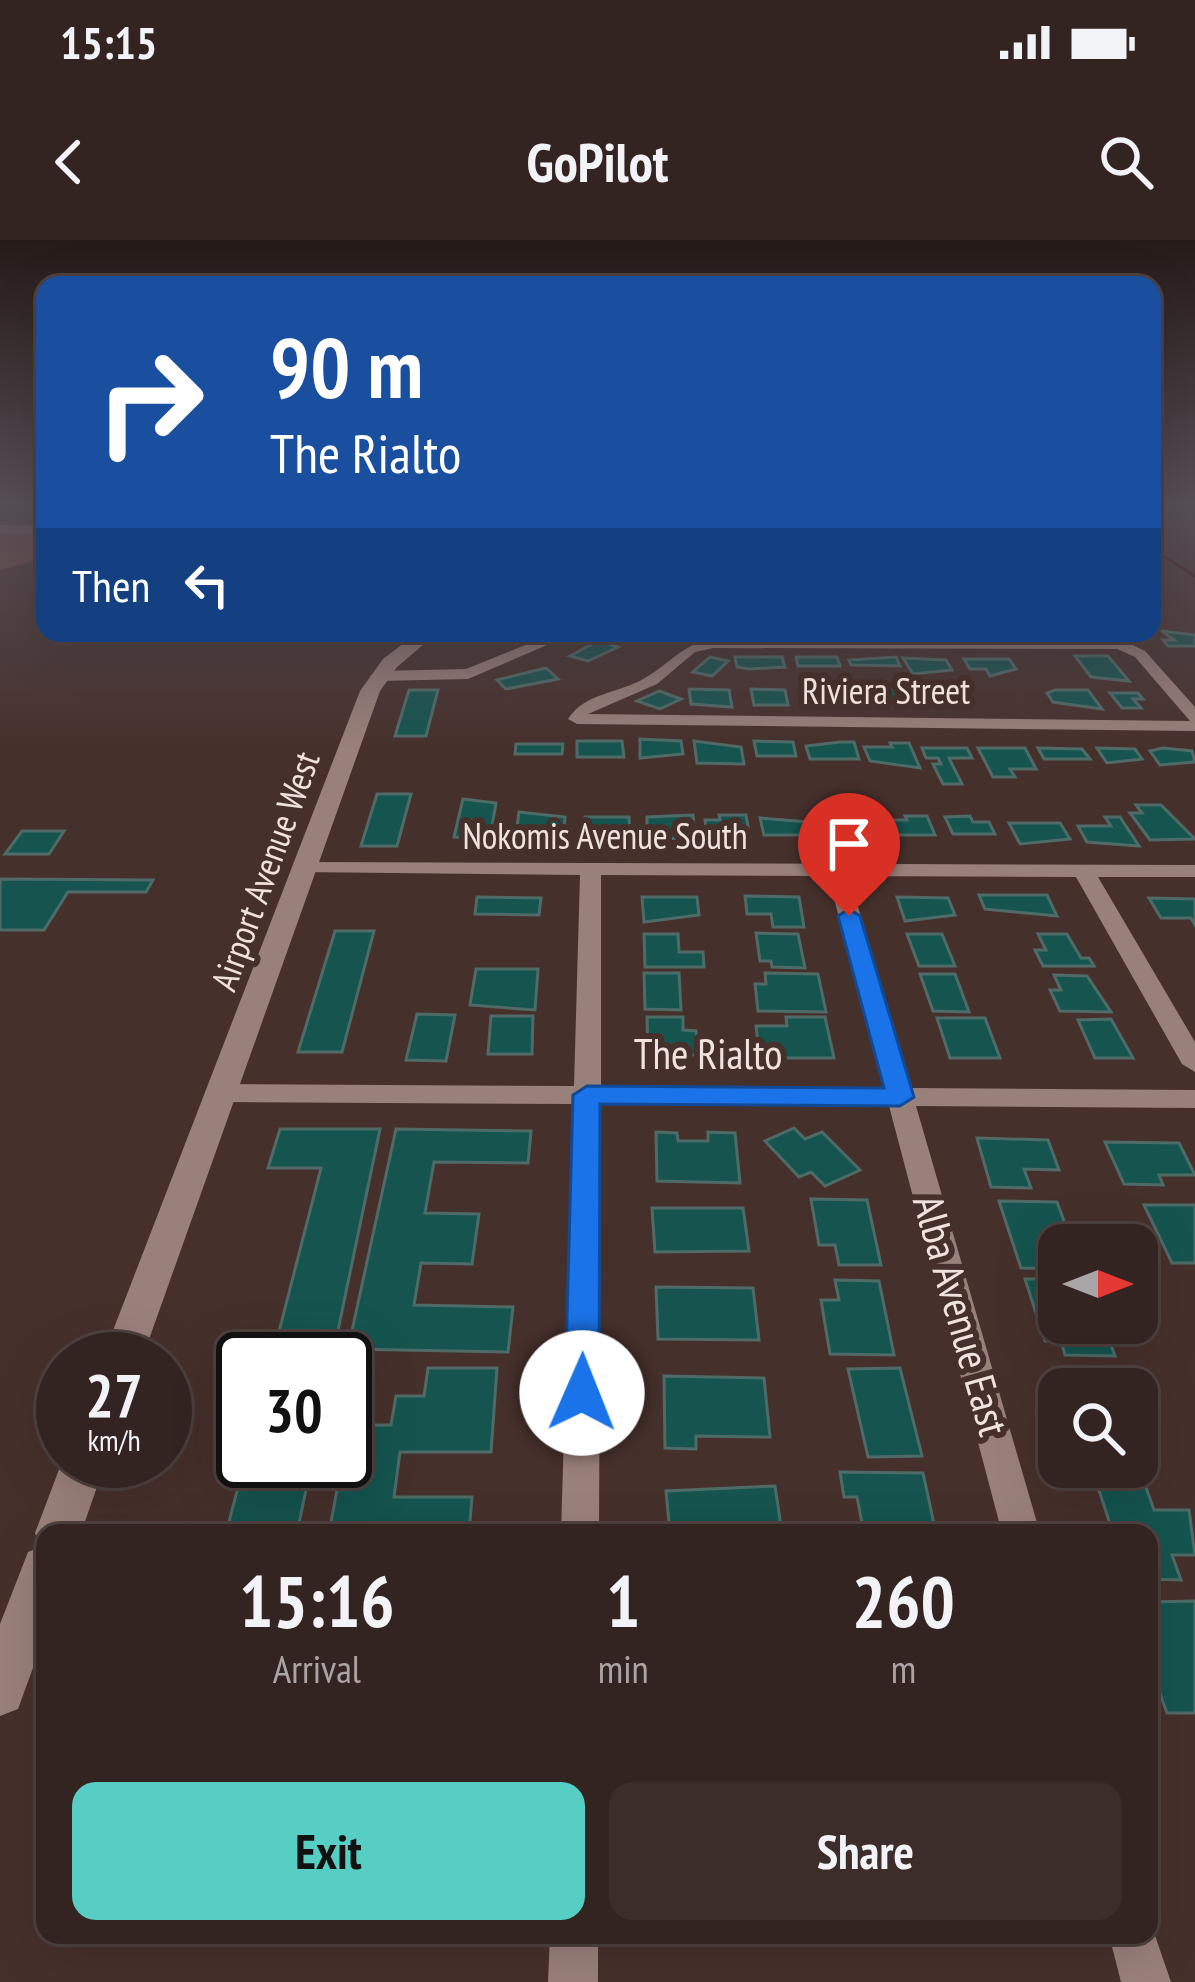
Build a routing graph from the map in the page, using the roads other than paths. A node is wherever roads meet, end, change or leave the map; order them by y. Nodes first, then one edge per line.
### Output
1 (418, 642) edge
2 (546, 642) edge
3 (1118, 642) edge
4 (1123, 644) junction
5 (378, 676) junction
6 (1195, 717) edge
7 (1195, 726) edge
8 (304, 868) junction
9 (591, 868) junction
10 (837, 870) junction
11 (1083, 871) junction
12 (1195, 871) edge
13 (1195, 1064) edge
14 (221, 1093) junction
15 (587, 1095) junction
16 (900, 1097) junction
17 (1195, 1099) edge
18 (132, 1332) edge
19 (74, 1488) edge
20 (61, 1524) edge
21 (580, 1524) edge
22 (1019, 1524) edge
23 (36, 1593) edge
24 (0, 1691) edge
25 (574, 1944) edge
26 (1135, 1944) edge
27 (573, 1982) edge
28 (1146, 1982) edge

1 - 5 street
2 - 5 street
3 - 4 street
4 - 6 street
4 - 7 street, Riviera Street
5 - 8 street, Airport Avenue West
8 - 9 street, Nokomis Avenue South
8 - 14 street, Airport Avenue West
9 - 10 street, Nokomis Avenue South
9 - 15 street
10 - 11 street, Nokomis Avenue South
10 - 16 street, Alba Avenue East
11 - 12 street, Nokomis Avenue South
11 - 13 street
14 - 15 street, The Rialto
14 - 18 street, Airport Avenue West
15 - 16 street, The Rialto
15 - 21 street
16 - 17 street, The Rialto
16 - 22 street, Alba Avenue East
19 - 20 street
23 - 24 street
25 - 27 street
26 - 28 street

